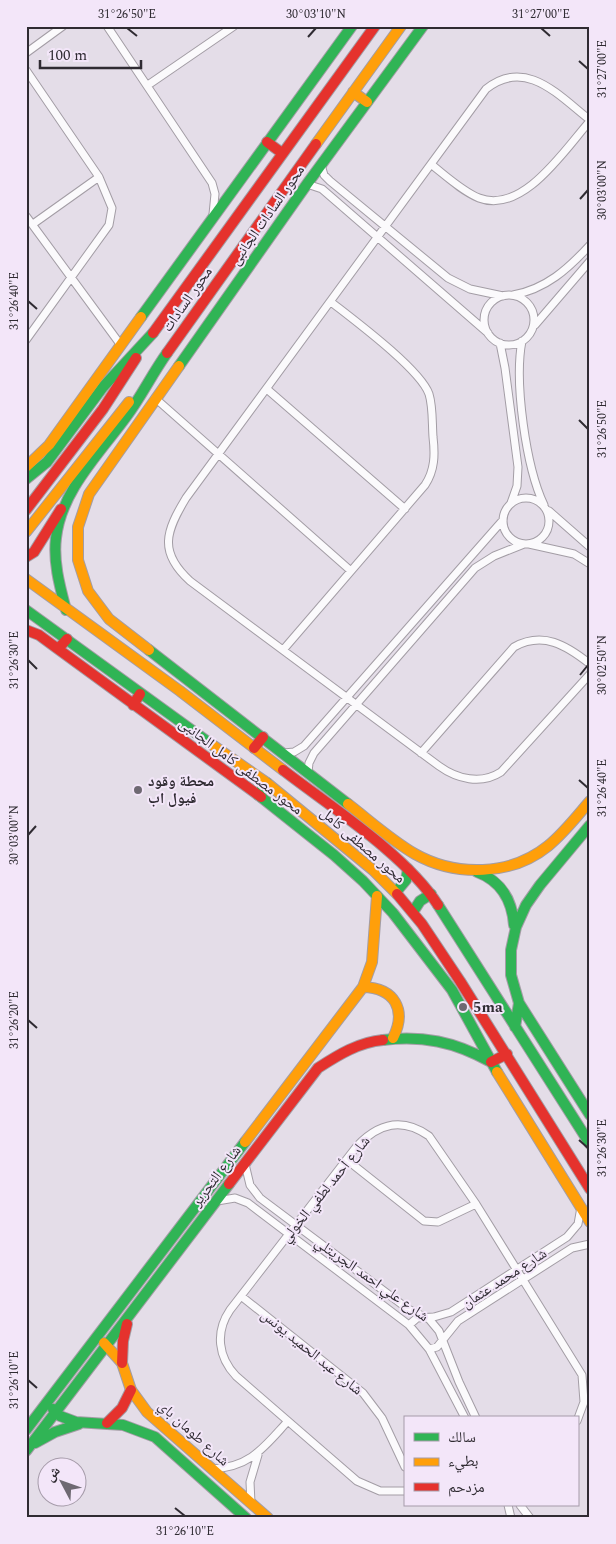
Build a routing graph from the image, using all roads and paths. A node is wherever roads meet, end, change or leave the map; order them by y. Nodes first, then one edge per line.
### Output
1 (63, 26) edge
2 (107, 26) edge
3 (352, 26) edge
4 (375, 26) edge
5 (401, 26) edge
6 (423, 26) edge
7 (230, 28) edge
8 (26, 53) edge
9 (26, 70) edge
10 (148, 86) junction
11 (353, 92) junction
12 (367, 102) junction
13 (590, 121) edge
14 (266, 142) junction
15 (282, 153) junction
16 (321, 165) junction
17 (432, 165) junction
18 (99, 177) junction
19 (307, 184) junction
20 (26, 216) edge
21 (213, 217) junction
22 (32, 224) junction
23 (384, 226) junction
24 (377, 236) junction
25 (590, 245) edge
26 (590, 261) edge
27 (72, 278) junction
28 (513, 295) junction
29 (503, 296) junction
30 (331, 302) junction
31 (535, 325) junction
32 (488, 333) junction
33 (152, 334) junction
34 (26, 340) edge
35 (522, 341) junction
36 (500, 343) junction
37 (120, 344) junction
38 (151, 376) junction
39 (268, 390) junction
40 (155, 398) junction
41 (220, 453) junction
42 (26, 467) edge
43 (26, 479) edge
44 (511, 503) junction
45 (65, 504) junction
46 (546, 507) junction
47 (405, 509) junction
48 (26, 510) edge
49 (503, 520) junction
50 (26, 532) edge
51 (527, 544) junction
52 (590, 547) edge
53 (26, 557) edge
54 (590, 564) edge
55 (351, 570) junction
56 (26, 579) edge
57 (26, 610) edge
58 (66, 610) junction
59 (26, 630) edge
60 (66, 640) junction
61 (58, 649) junction
62 (283, 650) junction
63 (590, 664) edge
64 (590, 674) edge
65 (140, 694) junction
66 (345, 698) junction
67 (133, 705) junction
68 (355, 705) junction
69 (263, 737) junction
70 (254, 748) junction
71 (284, 753) junction
72 (421, 753) junction
73 (308, 772) junction
74 (267, 783) junction
75 (258, 795) junction
76 (590, 801) edge
77 (590, 825) edge
78 (408, 869) junction
79 (471, 871) junction
80 (396, 892) junction
81 (431, 894) junction
82 (377, 896) junction
83 (413, 912) junction
84 (514, 926) junction
85 (363, 988) junction
86 (519, 1003) junction
87 (515, 1027) junction
88 (393, 1038) junction
89 (507, 1054) junction
90 (491, 1062) junction
91 (590, 1114) edge
92 (590, 1144) edge
93 (346, 1160) junction
94 (246, 1161) junction
95 (590, 1189) edge
96 (215, 1202) junction
97 (476, 1204) junction
98 (581, 1207) junction
99 (590, 1222) edge
100 (296, 1225) junction
101 (289, 1234) junction
102 (590, 1244) edge
103 (517, 1269) junction
104 (523, 1279) junction
105 (241, 1296) junction
106 (129, 1317) junction
107 (425, 1317) junction
108 (409, 1326) junction
109 (97, 1337) junction
110 (442, 1340) junction
111 (108, 1345) junction
112 (429, 1349) junction
113 (122, 1363) junction
114 (131, 1390) junction
115 (47, 1403) junction
116 (56, 1413) junction
117 (464, 1416) edge
118 (475, 1416) edge
119 (578, 1418) edge
120 (288, 1421) junction
121 (107, 1423) junction
122 (80, 1424) junction
123 (26, 1430) edge
124 (28, 1448) edge
125 (260, 1452) junction
126 (404, 1465) edge
127 (212, 1469) junction
128 (404, 1491) edge
129 (252, 1503) junction
130 (521, 1506) edge
131 (246, 1518) edge
132 (268, 1518) edge
133 (530, 1518) edge

1 - 8 street
2 - 10 street
3 - 14 street
4 - 15 street, محور السادات
5 - 11 street, محور السادات
6 - 12 street, محور السادات الجانبى
7 - 10 street
9 - 18 street
10 - 21 street
11 - 12 street
11 - 38 street, محور السادات
12 - 16 street, محور السادات الجانبى
13 - 17 street
13 - 17 street
14 - 15 street
14 - 21 street
15 - 33 street, محور السادات
16 - 19 street, محور السادات الجانبى
16 - 23 street
17 - 23 street
18 - 22 street
18 - 27 street
19 - 24 street
19 - 40 street, محور السادات الجانبى
20 - 22 street
21 - 37 street
22 - 27 street
23 - 24 street
23 - 29 street
24 - 30 street
24 - 32 street
25 - 28 street
26 - 31 street
27 - 34 street
27 - 37 street
28 - 29 street
28 - 31 street
29 - 32 street
30 - 39 street
30 - 47 street
31 - 35 street
32 - 36 street
33 - 43 street, محور السادات
33 - 48 street
35 - 36 street
35 - 46 street
36 - 44 street
37 - 42 street
38 - 45 street, محور السادات
38 - 50 street
39 - 41 street
39 - 47 street
40 - 41 street
40 - 69 street, محور السادات الجانبى
41 - 55 street
41 - 62 street
44 - 46 street
44 - 49 street
45 - 53 street
45 - 58 street, محور السادات
46 - 51 street
46 - 52 street
47 - 55 street
49 - 51 street
49 - 66 street
51 - 54 street
51 - 68 street
55 - 62 street
56 - 58 street, محور مصطفى كامل
57 - 60 street, محور مصطفى كامل
58 - 70 street, محور مصطفى كامل
59 - 61 street, محور مصطفى كامل الجانبى
60 - 61 street
60 - 65 street, محور مصطفى كامل
61 - 67 street, محور مصطفى كامل الجانبى
62 - 66 street
63 - 72 street
64 - 72 street
65 - 67 street
65 - 74 street, محور مصطفى كامل
66 - 68 street
66 - 71 street
67 - 75 street, محور مصطفى كامل الجانبى
68 - 72 street
68 - 73 street
69 - 70 street
69 - 71 street
70 - 78 street, محور مصطفى كامل
71 - 73 street
73 - 79 street
74 - 75 street
74 - 80 street, محور مصطفى كامل
75 - 82 street, محور مصطفى كامل الجانبى
76 - 79 street
77 - 84 street
78 - 80 street
78 - 81 street, محور مصطفى كامل
79 - 84 street
80 - 83 street, محور مصطفى كامل
81 - 83 street
81 - 87 street, محور مصطفى كامل
82 - 85 street, شارع التحرير
82 - 90 street, محور مصطفى كامل الجانبى
83 - 89 street, محور مصطفى كامل
84 - 86 street
85 - 88 street
85 - 109 street, شارع التحرير
86 - 87 street
86 - 91 street
87 - 92 street, محور مصطفى كامل
88 - 90 street, شارع التحرير
88 - 94 street, شارع التحرير
89 - 90 street
89 - 95 street, محور مصطفى كامل
90 - 98 street, محور مصطفى كامل الجانبى
93 - 97 street
93 - 97 street, شارع أحمد لطفي الخولي
93 - 100 street, شارع أحمد لطفي الخولي
94 - 96 street, شارع التحرير
94 - 100 street, شارع علي احمد الجريتلي
96 - 101 street, شارع علي احمد الجريتلي
96 - 106 street, شارع التحرير
97 - 103 street, شارع أحمد لطفي الخولي
98 - 99 street, محور مصطفى كامل الجانبى
98 - 103 street, شارع محمد عثمان
100 - 101 street, شارع أحمد لطفي الخولي
100 - 107 street, شارع علي احمد الجريتلي
101 - 105 street, شارع أحمد لطفي الخولي
101 - 108 street, شارع علي احمد الجريتلي
102 - 104 street, شارع محمد عثمان
103 - 104 street, شارع أحمد لطفي الخولي
103 - 107 street, شارع محمد عثمان
104 - 110 street, شارع محمد عثمان
104 - 119 street, شارع أحمد لطفي الخولي
105 - 120 street, شارع أحمد لطفي الخولي
105 - 126 street, شارع عبد الحميد يونس
106 - 111 street, شارع التحرير
106 - 113 street
107 - 108 street, شارع محمد عثمان
107 - 110 street, شارع علي احمد الجريتلي
108 - 112 street, شارع علي احمد الجريتلي
109 - 111 street, شارع طومان باي
109 - 115 street, شارع التحرير
110 - 112 street, شارع محمد عثمان
110 - 118 street, شارع علي احمد الجريتلي
111 - 113 street, شارع طومان باي
111 - 116 street, شارع التحرير
112 - 117 street, شارع علي احمد الجريتلي
113 - 114 street, شارع طومان باي
114 - 121 street
114 - 127 street, شارع طومان باي
115 - 116 street, شارع طومان باي
115 - 123 street, شارع التحرير
116 - 122 street, شارع طومان باي
116 - 124 street, شارع التحرير
120 - 125 street
120 - 128 street, شارع أحمد لطفي الخولي
121 - 122 street, شارع طومان باي
121 - 131 street, شارع طومان باي
122 - 124 street
125 - 127 street
125 - 129 street
127 - 129 street, شارع طومان باي
129 - 132 street, شارع طومان باي
130 - 133 street

